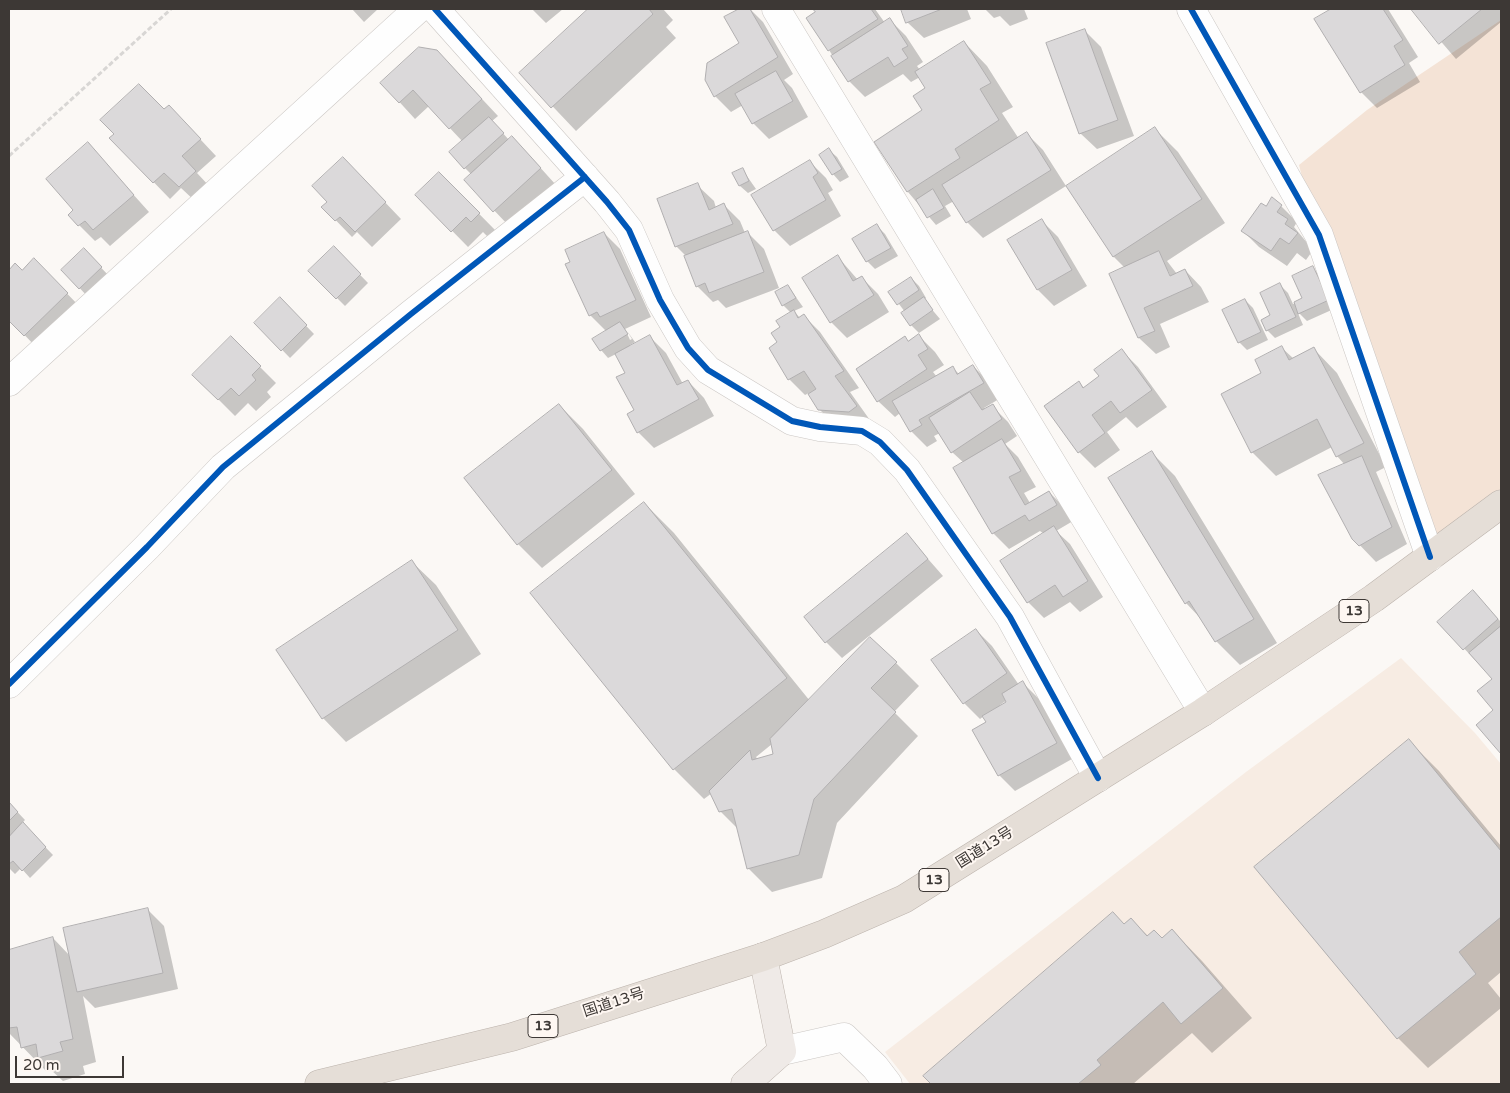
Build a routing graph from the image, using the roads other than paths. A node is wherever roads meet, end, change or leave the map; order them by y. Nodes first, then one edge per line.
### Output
1 (418, 9) edge
2 (435, 9) edge
3 (776, 9) edge
4 (1191, 9) edge
5 (585, 177) junction
6 (9, 382) edge
7 (1501, 504) edge
8 (1430, 557) junction
9 (9, 684) edge
10 (1203, 712) junction
11 (1098, 778) junction
12 (763, 957) junction
13 (782, 1051) junction
14 (319, 1084) edge
15 (745, 1084) edge
16 (888, 1084) edge

1 - 6 street
2 - 5 street
3 - 10 street
4 - 8 street
5 - 9 street
5 - 11 street
7 - 8 highway, 国道13号 / 13
8 - 10 highway, 国道13号 / 13
10 - 11 highway, 国道13号 / 13
11 - 12 highway, 国道13号 / 13
12 - 13 main road
12 - 14 highway, 国道13号 / 13
13 - 15 main road
13 - 16 street

